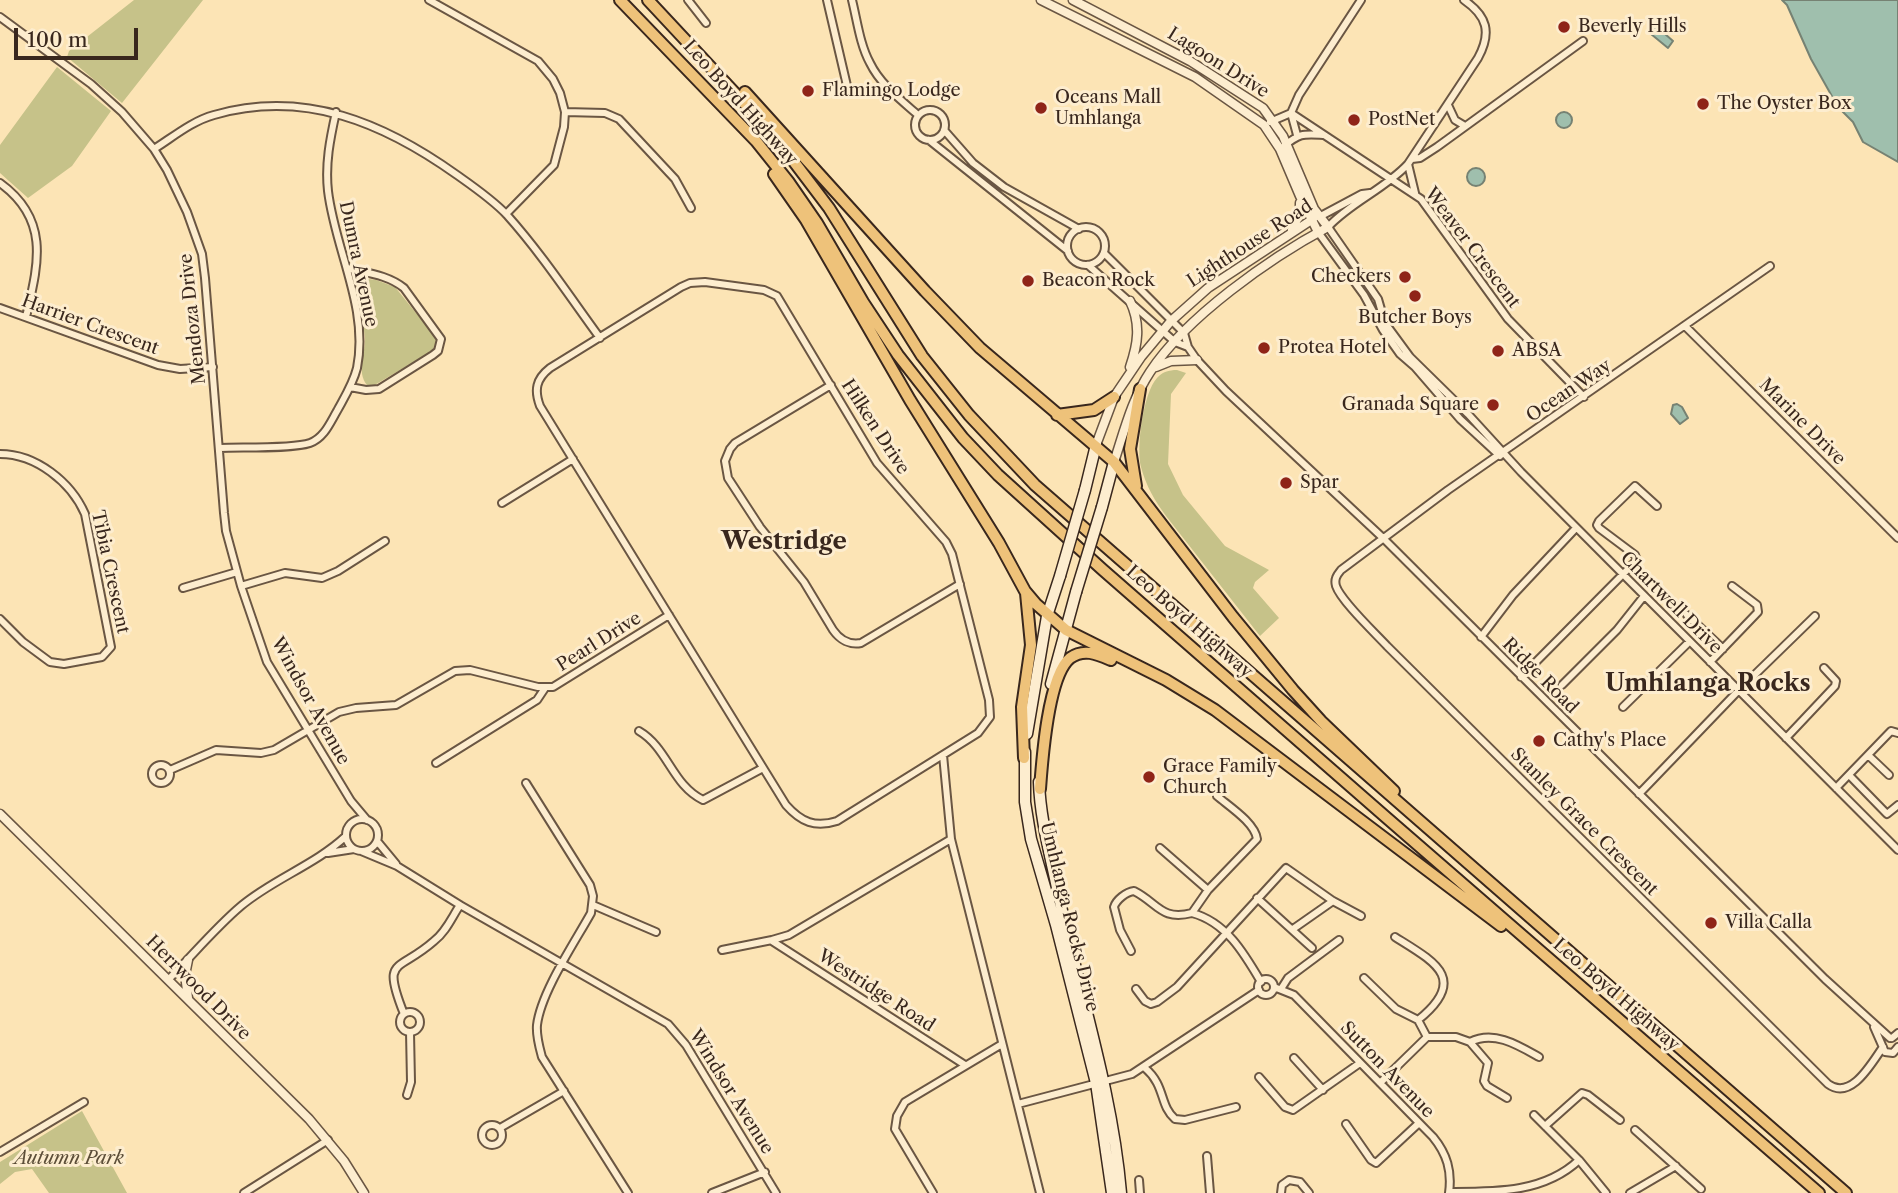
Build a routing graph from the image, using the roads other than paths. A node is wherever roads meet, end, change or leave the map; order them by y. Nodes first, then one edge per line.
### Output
1 (429, 0) edge
2 (620, 0) edge
3 (648, 0) edge
4 (701, 0) edge
5 (827, 0) edge
6 (852, 0) edge
7 (1041, 0) edge
8 (1073, 0) edge
9 (1361, 0) edge
10 (1464, 0) edge
11 (690, 3) edge
12 (0, 17) edge
13 (1115, 22) junction
14 (706, 23) dead end
15 (1108, 35) junction
16 (1583, 41) dead end
17 (1163, 47) junction
18 (1157, 58) junction
19 (1228, 85) junction
20 (848, 89) dead end
21 (1222, 95) junction
22 (716, 99) junction
23 (1448, 105) junction
24 (336, 112) junction
25 (565, 112) junction
26 (1292, 113) junction
27 (918, 115) junction
28 (1273, 120) junction
29 (1264, 125) junction
30 (1465, 126) junction
31 (944, 130) junction
32 (1297, 135) junction
33 (1323, 135) junction
34 (929, 140) junction
35 (1283, 147) junction
36 (154, 149) junction
37 (1410, 162) junction
38 (1394, 179) junction
39 (0, 183) edge
40 (1370, 193) junction
41 (1415, 193) junction
42 (1300, 196) junction
43 (691, 208) dead end
44 (506, 214) junction
45 (1315, 219) junction
46 (1328, 227) junction
47 (1079, 229) junction
48 (1318, 232) junction
49 (1288, 235) junction
50 (1068, 251) junction
51 (1104, 253) junction
52 (1088, 265) junction
53 (1770, 267) dead end
54 (347, 268) junction
55 (1130, 301) junction
56 (0, 308) edge
57 (26, 317) junction
58 (1171, 321) junction
59 (1685, 326) junction
60 (1163, 330) junction
61 (1184, 333) junction
62 (600, 338) junction
63 (1175, 342) junction
64 (1188, 347) junction
65 (1197, 360) junction
66 (212, 367) junction
67 (1150, 371) junction
68 (1125, 379) junction
69 (831, 385) junction
70 (351, 387) junction
71 (1140, 388) junction
72 (1114, 397) junction
73 (1584, 397) junction
74 (1057, 415) junction
75 (1096, 445) junction
76 (220, 448) junction
77 (1501, 453) junction
78 (0, 454) edge
79 (573, 459) junction
80 (1114, 462) junction
81 (1138, 492) junction
82 (502, 503) dead end
83 (1657, 506) dead end
84 (1576, 528) junction
85 (1898, 538) edge
86 (1384, 539) junction
87 (385, 541) dead end
88 (237, 572) junction
89 (1623, 575) junction
90 (960, 584) junction
91 (241, 586) junction
92 (1732, 586) dead end
93 (183, 588) dead end
94 (1025, 591) junction
95 (1644, 596) junction
96 (669, 615) junction
97 (1687, 615) dead end
98 (1815, 615) dead end
99 (1047, 616) junction
100 (0, 619) edge
101 (1066, 630) junction
102 (1481, 637) junction
103 (1689, 642) junction
104 (1723, 649) junction
105 (1710, 662) junction
106 (1824, 668) dead end
107 (1521, 677) junction
108 (1562, 685) dead end
109 (545, 688) junction
110 (1738, 691) junction
111 (1623, 707) dead end
112 (1214, 710) junction
113 (308, 730) junction
114 (639, 731) dead end
115 (1898, 733) edge
116 (1786, 738) junction
117 (943, 755) junction
118 (1868, 755) junction
119 (1024, 758) junction
120 (436, 763) dead end
121 (763, 768) junction
122 (170, 770) dead end
123 (1849, 775) junction
124 (1889, 775) dead end
125 (526, 783) dead end
126 (1836, 788) junction
127 (1040, 789) junction
128 (1639, 794) junction
129 (1217, 796) dead end
130 (351, 800) junction
131 (1898, 805) edge
132 (0, 814) edge
133 (367, 820) junction
134 (352, 822) junction
135 (346, 836) junction
136 (951, 839) junction
137 (377, 841) junction
138 (1160, 848) dead end
139 (358, 850) junction
140 (1898, 850) edge
141 (328, 853) junction
142 (397, 866) junction
143 (1208, 890) junction
144 (1257, 898) junction
145 (1333, 901) junction
146 (1514, 903) junction
147 (460, 905) junction
148 (593, 905) junction
149 (1192, 913) junction
150 (1361, 916) dead end
151 (1293, 929) junction
152 (656, 932) dead end
153 (1226, 933) junction
154 (1395, 937) dead end
155 (772, 940) junction
156 (1339, 940) dead end
157 (1312, 948) dead end
158 (722, 950) dead end
159 (1130, 951) dead end
160 (188, 960) junction
161 (564, 963) junction
162 (1364, 978) dead end
163 (168, 980) junction
164 (1574, 981) junction
165 (1261, 982) junction
166 (1278, 988) junction
167 (1136, 989) dead end
168 (1259, 990) junction
169 (189, 1001) junction
170 (404, 1014) junction
171 (1418, 1020) junction
172 (1873, 1025) junction
173 (410, 1032) junction
174 (1427, 1037) junction
175 (1896, 1041) edge
176 (1470, 1042) junction
177 (1002, 1044) junction
178 (1883, 1045) junction
179 (1889, 1053) junction
180 (1539, 1057) dead end
181 (1294, 1058) dead end
182 (1898, 1059) edge
183 (1360, 1063) junction
184 (1871, 1064) junction
185 (965, 1065) junction
186 (1145, 1068) junction
187 (1259, 1077) dead end
188 (1100, 1082) junction
189 (1380, 1083) junction
190 (1323, 1090) junction
191 (564, 1091) junction
192 (407, 1095) dead end
193 (1507, 1098) dead end
194 (84, 1102) dead end
195 (1018, 1104) junction
196 (1237, 1107) dead end
197 (1534, 1115) dead end
198 (1620, 1120) dead end
199 (1419, 1123) junction
200 (1346, 1124) dead end
201 (1545, 1126) junction
202 (500, 1128) dead end
203 (1635, 1130) dead end
204 (328, 1140) junction
205 (0, 1152) edge
206 (1207, 1156) dead end
207 (1579, 1160) junction
208 (1676, 1166) junction
209 (765, 1172) junction
210 (1139, 1180) dead end
211 (1701, 1189) dead end
212 (244, 1193) edge
213 (364, 1193) edge
214 (628, 1193) edge
215 (712, 1193) edge
216 (776, 1193) edge
217 (933, 1193) edge
218 (1040, 1193) edge
219 (1112, 1193) edge
220 (1121, 1193) edge
221 (1140, 1193) edge
222 (1210, 1193) edge
223 (1281, 1193) edge
224 (1309, 1193) edge
225 (1450, 1193) edge
226 (1493, 1193) edge
227 (1606, 1193) edge
228 (1630, 1193) edge
229 (1819, 1193) edge
230 (1846, 1193) edge

1 - 25 street
2 - 22 highway, Leo Boyd Highway
3 - 74 highway
3 - 146 highway, Leo Boyd Highway
4 - 11 street
5 - 20 street
6 - 27 street
7 - 15 street, Lagoon Drive
8 - 13 street, Lagoon Drive
9 - 26 street
10 - 23 street
11 - 14 street
12 - 36 street, Mendoza Drive
13 - 15 street
13 - 17 street, Lagoon Drive
15 - 18 street, Lagoon Drive
16 - 30 street
17 - 18 street
17 - 19 street, Lagoon Drive
18 - 21 street, Lagoon Drive
19 - 21 street
19 - 28 street, Lagoon Drive
21 - 29 street, Lagoon Drive
22 - 94 highway
22 - 164 highway, Leo Boyd Highway
23 - 30 street
23 - 37 street
24 - 36 street
24 - 44 street
24 - 54 street, Dumra Avenue
25 - 43 street
25 - 44 street
26 - 28 street
26 - 32 street
26 - 33 street, Weaver Crescent
27 - 31 street
27 - 34 street
28 - 29 street
28 - 35 street, Lagoon Drive
29 - 35 street, Lagoon Drive
30 - 37 street
31 - 34 street
31 - 47 street
32 - 33 street
32 - 35 street
33 - 38 street, Weaver Crescent
34 - 50 street
35 - 42 street, Lagoon Drive
35 - 45 street, Lagoon Drive
36 - 66 street, Mendoza Drive
37 - 38 street, Lighthouse Road
37 - 41 street
38 - 40 street, Lighthouse Road
38 - 41 street, Weaver Crescent
39 - 57 street
40 - 45 street, Lighthouse Road
40 - 46 street, Lighthouse Road
41 - 73 street, Weaver Crescent
42 - 45 street, Lagoon Drive
42 - 49 street
44 - 62 street
45 - 46 street, Lagoon Drive
45 - 48 street, Lagoon Drive
45 - 49 street, Lighthouse Road
46 - 48 street, Lighthouse Road
46 - 77 street, Chartwell Drive
47 - 50 street
47 - 51 street
48 - 61 street, Lighthouse Road
48 - 77 street, Chartwell Drive
49 - 58 street, Lighthouse Road
50 - 52 street
51 - 52 street
51 - 58 street
52 - 55 street
53 - 59 street, Ocean Way
54 - 70 street, Dumra Avenue
54 - 70 street
55 - 60 street
55 - 68 street
56 - 57 street, Harrier Crescent
57 - 66 street, Harrier Crescent
58 - 60 street, Lighthouse Road
58 - 61 street
59 - 73 street, Ocean Way
59 - 85 street, Marine Drive
60 - 63 street
60 - 68 street, Lighthouse Road
61 - 63 street, Lighthouse Road
61 - 64 street, Ridge Road
62 - 69 street, Hilken Drive
62 - 79 street, Hilken Drive
63 - 64 street
63 - 67 street, Lighthouse Road
64 - 65 street, Ridge Road
65 - 67 street
65 - 86 street, Ridge Road
66 - 76 street, Mendoza Drive
67 - 71 street, Lighthouse Road
68 - 72 street, Lighthouse Road
69 - 90 street, Hilken Drive
69 - 90 street
70 - 76 street, Dumra Avenue
71 - 80 street, Lighthouse Road
71 - 81 highway
72 - 74 highway
72 - 75 street, Lighthouse Road
73 - 77 street, Ocean Way
74 - 75 highway
75 - 80 highway
75 - 99 main road, Umhlanga Rocks Drive, bridge
76 - 88 street, Windsor Avenue
77 - 84 street, Chartwell Drive
77 - 86 street, Ocean Way
78 - 100 street, Tibia Crescent
79 - 82 street
79 - 96 street, Hilken Drive
80 - 81 highway
80 - 101 main road, Umhlanga Rocks Drive, bridge
81 - 146 highway
83 - 89 street
84 - 89 street, Chartwell Drive
84 - 102 street
86 - 102 street, Ridge Road
86 - 184 street, Stanley Grace Crescent
87 - 91 street
88 - 91 street, Windsor Avenue
88 - 93 street
89 - 95 street, Chartwell Drive
89 - 107 street
90 - 117 street, Hilken Drive
91 - 113 street, Windsor Avenue
92 - 104 street
94 - 99 highway
94 - 119 highway
95 - 103 street, Chartwell Drive
95 - 108 street
96 - 109 street, Pearl Drive
96 - 121 street, Hilken Drive
97 - 104 street
98 - 110 street
99 - 101 highway
99 - 119 main road, Umhlanga Rocks Drive
101 - 112 highway
101 - 127 main road, Umhlanga Rocks Drive
102 - 107 street, Ridge Road
103 - 105 street, Chartwell Drive
103 - 111 street
104 - 105 street
105 - 110 street, Chartwell Drive
106 - 116 street
107 - 128 street, Ridge Road
109 - 113 street, Pearl Drive
109 - 120 street
110 - 116 street, Chartwell Drive
110 - 128 street
112 - 127 highway
112 - 164 highway
113 - 122 street, Pearl Drive
113 - 130 street, Windsor Avenue
114 - 121 street
115 - 118 street
116 - 126 street, Chartwell Drive
117 - 121 street, Hilken Drive
117 - 136 street
118 - 123 street
118 - 124 street
119 - 188 main road, Umhlanga Rocks Drive
123 - 126 street
123 - 131 street
125 - 148 street
126 - 140 street, Chartwell Drive
127 - 188 main road, Umhlanga Rocks Drive
128 - 172 street, Ridge Road
129 - 143 street
130 - 133 street, Windsor Avenue
130 - 134 street, Windsor Avenue
132 - 163 street, Herrwood Drive
133 - 134 street
133 - 137 street
134 - 135 street
135 - 139 street
135 - 141 street
136 - 155 street
136 - 177 street
137 - 139 street
137 - 142 street, Windsor Avenue
138 - 143 street
139 - 141 street
139 - 142 street, Windsor Avenue
141 - 160 street
142 - 147 street, Windsor Avenue
143 - 149 street
144 - 145 street
144 - 151 street
144 - 153 street
145 - 150 street
145 - 151 street
146 - 230 highway, Leo Boyd Highway
147 - 161 street, Windsor Avenue
147 - 170 street
148 - 152 street
148 - 161 street
149 - 153 street
149 - 159 street
151 - 157 street
153 - 165 street
153 - 167 street
154 - 171 street
155 - 158 street
155 - 185 street, Westridge Road
156 - 166 street
160 - 163 street
160 - 169 street
161 - 191 street
161 - 209 street, Windsor Avenue
162 - 171 street
163 - 169 street, Herrwood Drive
164 - 229 highway, Leo Boyd Highway
165 - 166 street, Sutton Avenue
165 - 168 street
166 - 168 street
166 - 183 street, Sutton Avenue
168 - 186 street
169 - 204 street, Herrwood Drive
170 - 173 street
170 - 173 street
171 - 174 street
172 - 175 street, Ridge Road
172 - 178 street, Ridge Road
173 - 192 street
174 - 176 street
174 - 189 street
175 - 178 street
175 - 179 street, Stanley Grace Crescent
176 - 180 street
176 - 193 street
177 - 185 street
177 - 195 street
178 - 179 street, Ridge Road
178 - 184 street, Stanley Grace Crescent
179 - 182 street
179 - 184 street, Stanley Grace Crescent
181 - 190 street
183 - 189 street, Sutton Avenue
183 - 190 street
185 - 217 street
186 - 188 street
186 - 196 street
187 - 190 street
188 - 195 street
188 - 219 main road, Umhlanga Rocks Drive
188 - 220 main road, Umhlanga Rocks Drive
189 - 199 street, Sutton Avenue
191 - 202 street
191 - 214 street
194 - 205 street
195 - 218 street
197 - 201 street
198 - 201 street
199 - 200 street
199 - 225 street, Sutton Avenue
201 - 207 street
203 - 208 street
204 - 212 street
204 - 213 street, Herrwood Drive
206 - 222 street
207 - 226 street
207 - 227 street
208 - 211 street
208 - 228 street
209 - 215 street
209 - 216 street, Windsor Avenue
210 - 221 street
223 - 224 street
225 - 226 street

